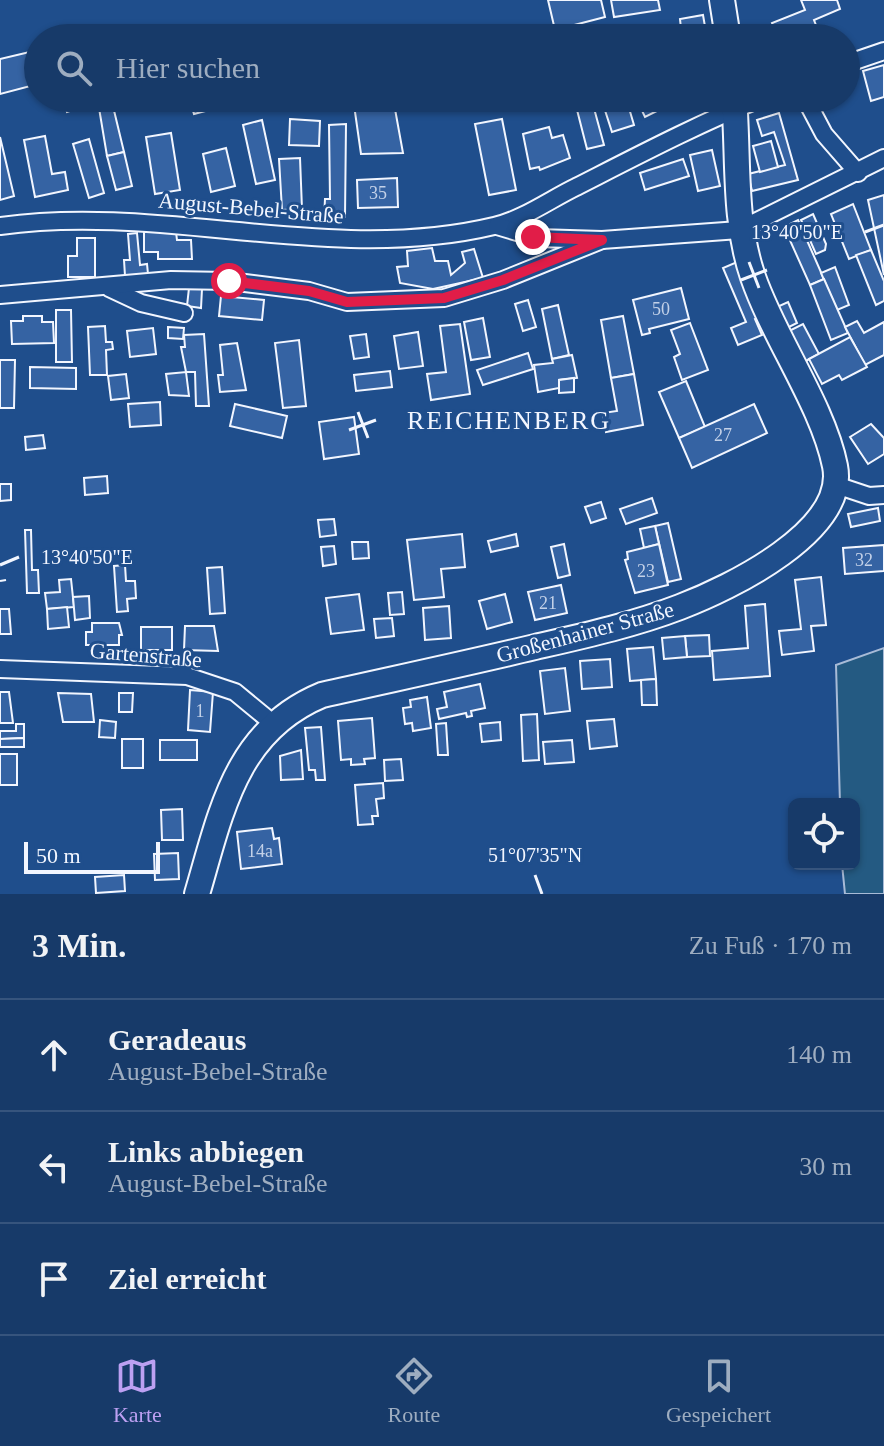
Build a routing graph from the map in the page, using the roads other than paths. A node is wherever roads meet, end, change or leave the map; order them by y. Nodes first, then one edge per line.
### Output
1 (722, 0) edge
2 (726, 24) edge
3 (884, 51) edge
4 (860, 59) edge
5 (718, 112) edge
6 (734, 112) edge
7 (812, 112) edge
8 (884, 158) edge
9 (858, 173) junction
10 (0, 226) edge
11 (497, 226) junction
12 (739, 230) junction
13 (602, 240) junction
14 (107, 288) junction
15 (0, 295) edge
16 (184, 313) dead end
17 (836, 485) junction
18 (884, 495) edge
19 (0, 669) edge
20 (275, 725) junction
21 (197, 894) edge

1 - 2 street
3 - 4 street
5 - 11 street, August-Bebel-Straße
6 - 12 street
7 - 9 street
8 - 9 street, August-Bebel-Straße
9 - 12 street, August-Bebel-Straße
10 - 11 street, August-Bebel-Straße
11 - 13 street, August-Bebel-Straße
12 - 13 street, August-Bebel-Straße
12 - 17 street
13 - 14 street, August-Bebel-Straße
14 - 15 street, August-Bebel-Straße
14 - 16 street, August-Bebel-Straße
17 - 18 street
17 - 20 street, Großenhainer Straße
19 - 20 street, Gartenstraße
20 - 21 street, Großenhainer Straße

